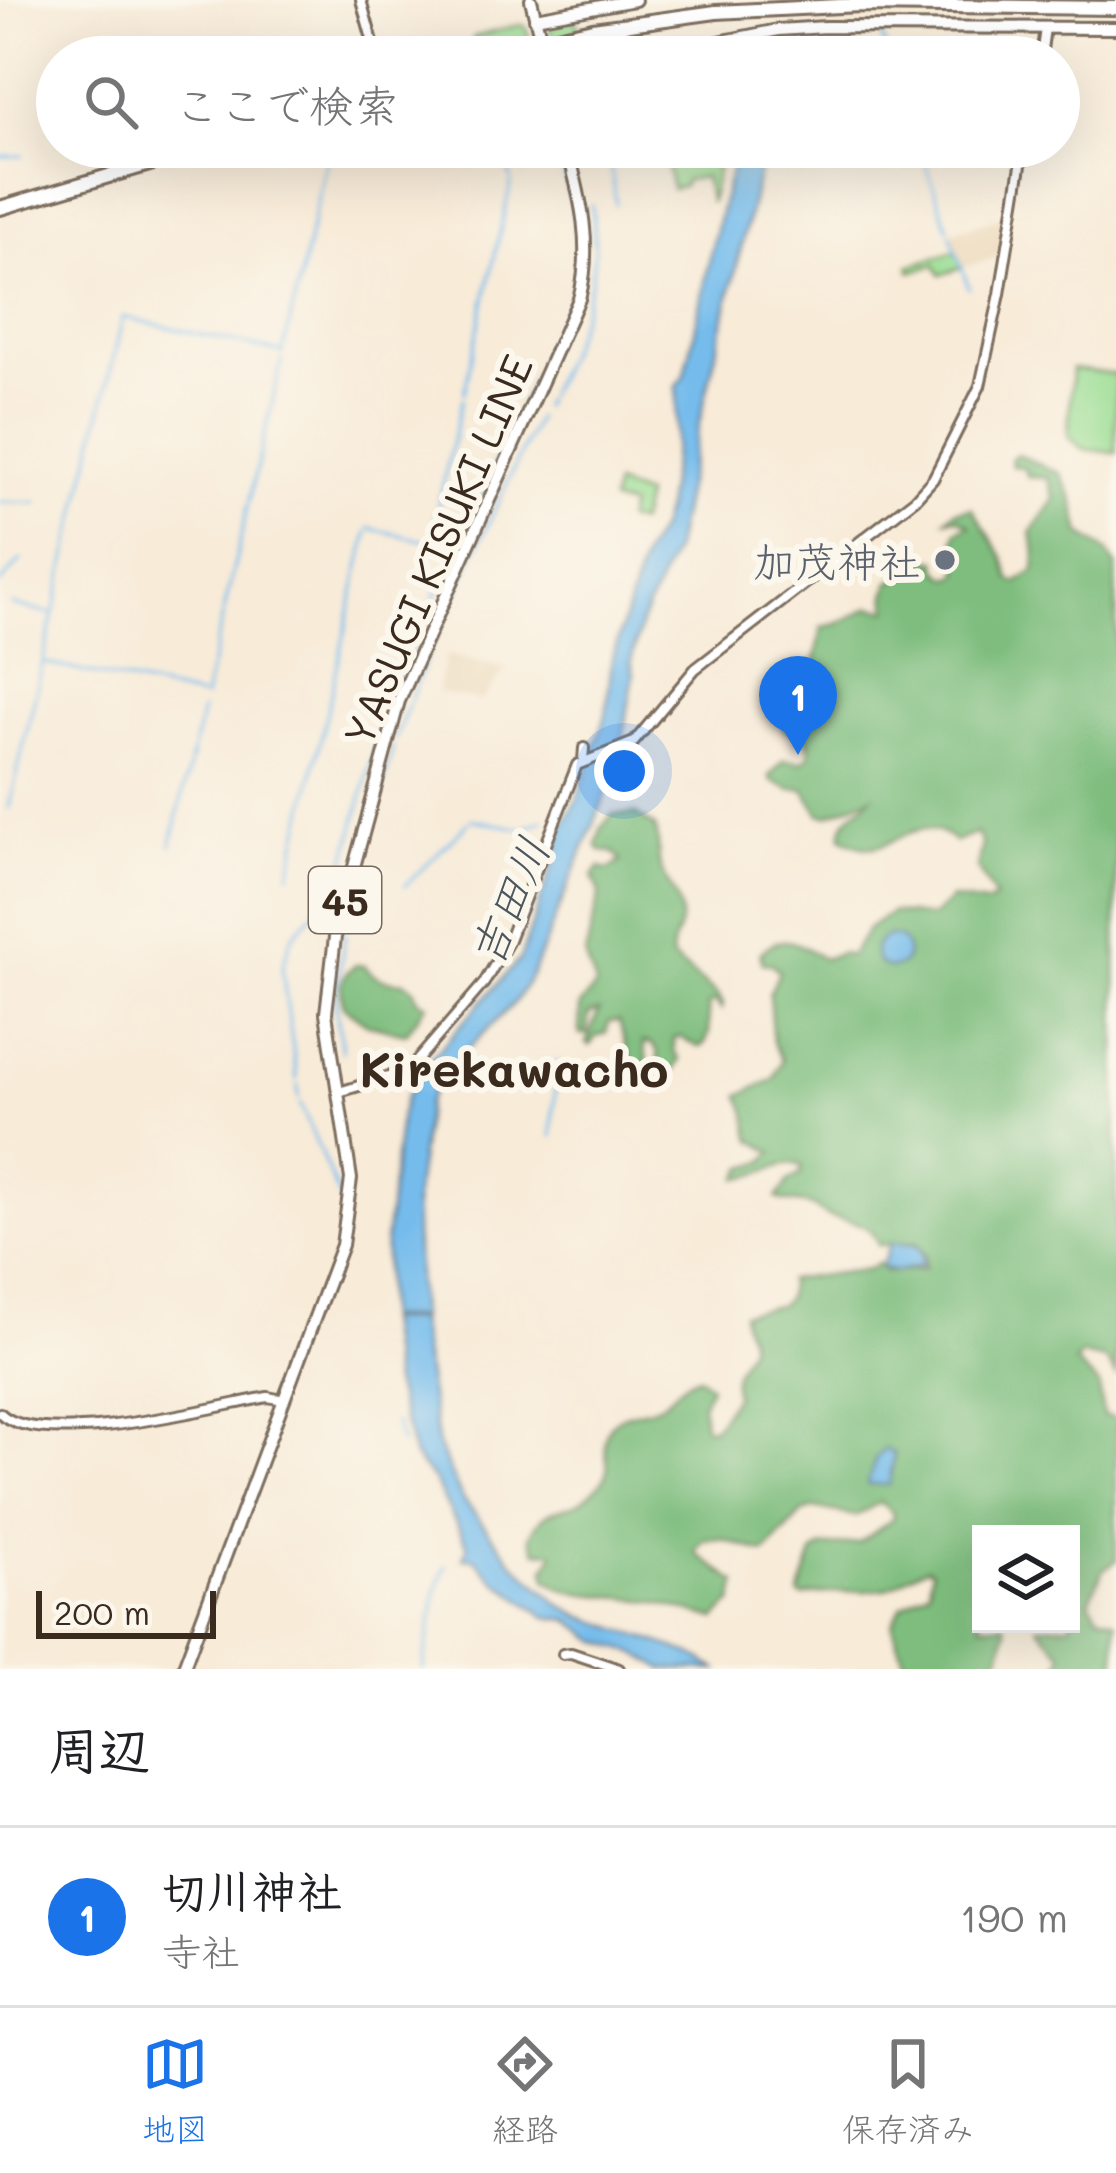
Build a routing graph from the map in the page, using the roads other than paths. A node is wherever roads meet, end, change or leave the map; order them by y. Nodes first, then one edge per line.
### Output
1 (361, 0) edge
2 (531, 0) edge
3 (635, 0) edge
4 (1003, 0) edge
5 (1050, 1) edge
6 (1116, 7) edge
7 (535, 18) junction
8 (1045, 28) junction
9 (1116, 28) edge
10 (593, 30) junction
11 (371, 36) edge
12 (539, 36) edge
13 (565, 36) edge
14 (568, 36) edge
15 (742, 36) edge
16 (1044, 36) edge
17 (126, 168) edge
18 (144, 168) edge
19 (572, 168) edge
20 (1020, 168) edge
21 (0, 206) edge
22 (584, 748) dead end
23 (584, 760) junction
24 (339, 1092) junction
25 (285, 1401) junction
26 (0, 1413) edge
27 (563, 1654) dead end
28 (183, 1669) edge
29 (619, 1669) edge

1 - 11 street
2 - 7 main road
3 - 7 main road
4 - 5 main road
5 - 6 main road
5 - 8 main road
6 - 10 highway, bridge
7 - 12 main road
8 - 9 main road
8 - 15 main road
8 - 16 street
10 - 13 highway, bridge
10 - 14 highway, bridge
17 - 21 highway
18 - 21 highway
19 - 24 main road, YASUGI KISUKI LINE / 45
20 - 23 street
22 - 23 street
23 - 24 street
24 - 25 main road, YASUGI KISUKI LINE / 45
25 - 26 street
25 - 28 main road, YASUGI KISUKI LINE / 45
27 - 29 street

